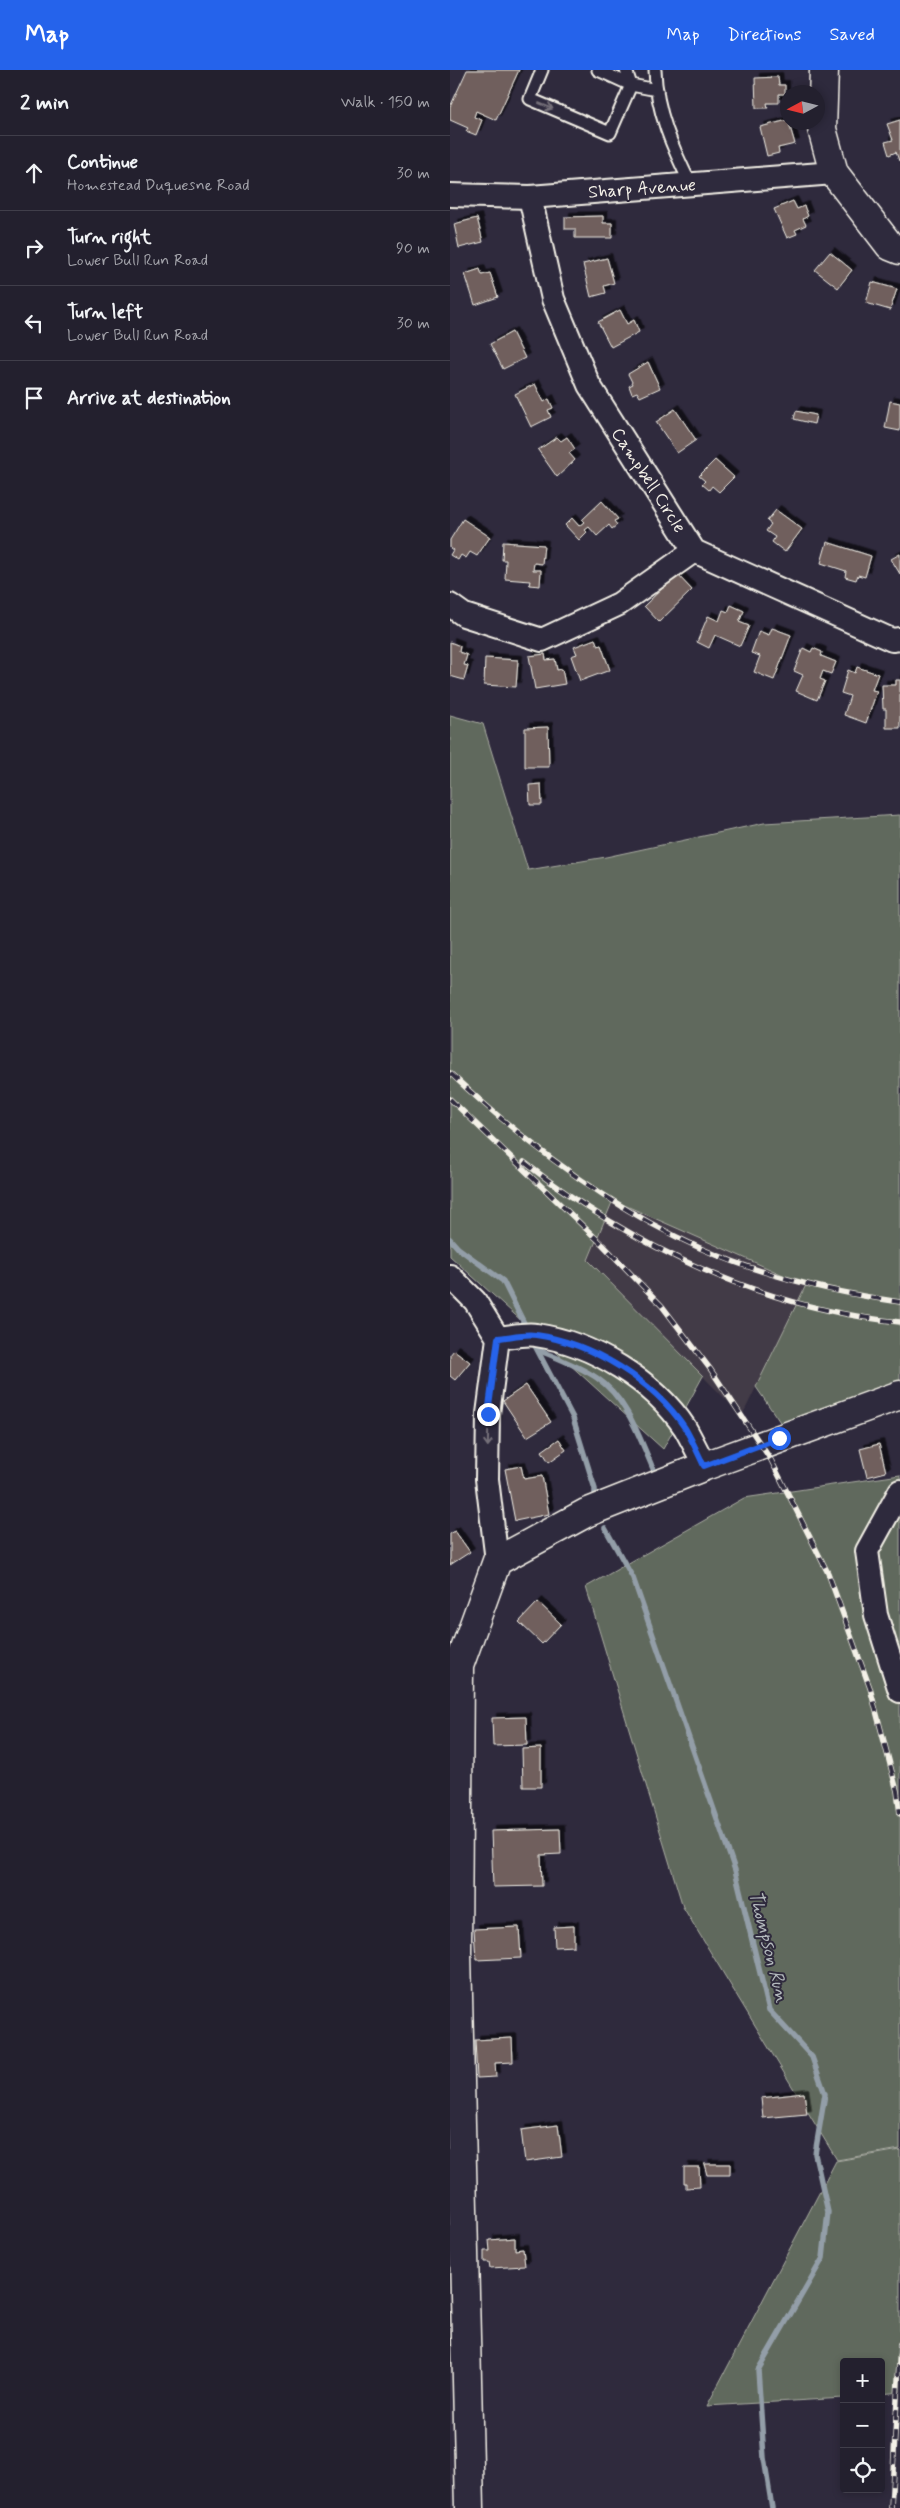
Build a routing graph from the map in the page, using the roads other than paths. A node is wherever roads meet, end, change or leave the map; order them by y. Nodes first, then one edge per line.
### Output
1 (542, 70) edge
2 (598, 70) edge
3 (626, 70) edge
4 (655, 70) edge
5 (824, 70) edge
6 (631, 86) junction
7 (657, 90) junction
8 (834, 174) junction
9 (691, 185) junction
10 (450, 195) edge
11 (530, 197) junction
12 (900, 250) edge
13 (694, 551) junction
14 (450, 605) edge
15 (900, 639) edge
16 (450, 1276) edge
17 (498, 1338) junction
18 (900, 1394) edge
19 (704, 1466) junction
20 (900, 1491) edge
21 (497, 1561) junction
22 (455, 1662) edge
23 (900, 1691) edge
24 (458, 2311) edge
25 (470, 2508) edge

1 -> 6 lane
2 - 6 lane
3 - 6 lane
4 - 7 lane
5 - 8 street
6 - 7 lane
7 - 9 lane
8 - 9 street, Sharp Avenue
8 - 12 street
9 - 11 street, Sharp Avenue
10 - 11 street, Sharp Avenue
11 - 13 street, Campbell Circle
13 - 14 street
13 - 15 street, Campbell Circle
16 - 17 street
17 - 19 street
17 -> 21 street
18 - 19 street
19 - 21 street
20 - 23 street
21 - 22 street
22 - 24 street
24 - 25 street

